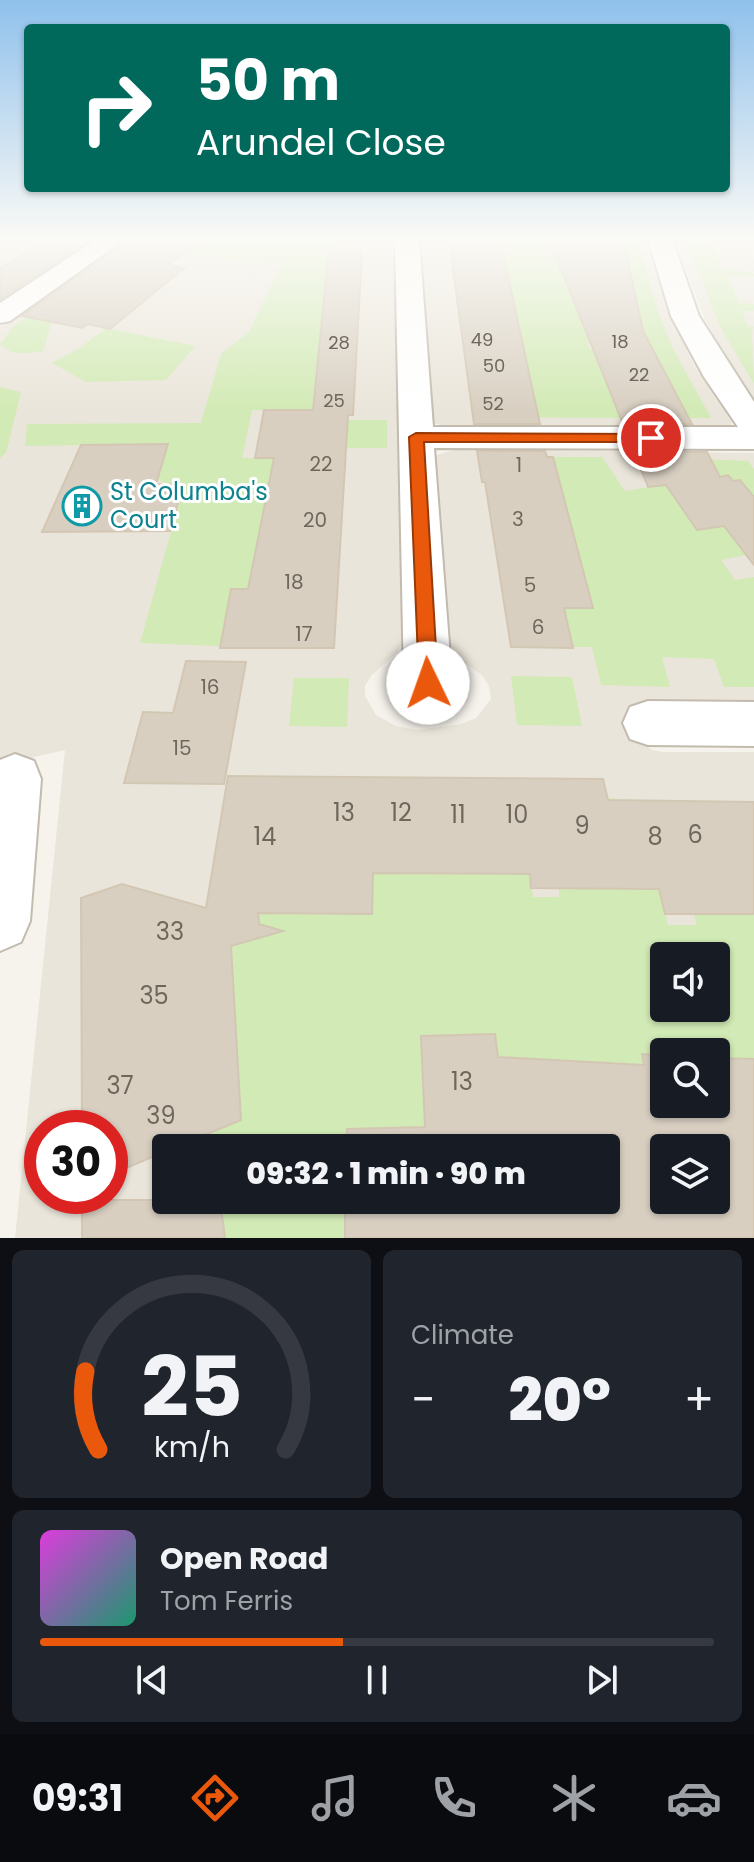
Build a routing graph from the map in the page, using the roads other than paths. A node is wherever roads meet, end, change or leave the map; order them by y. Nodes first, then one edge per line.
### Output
1 (27, 297) edge
2 (410, 297) edge
3 (679, 297) edge
4 (0, 315) edge
5 (754, 426) edge
6 (416, 437) junction
7 (754, 438) edge
8 (428, 683) dead end
9 (648, 723) dead end
10 (754, 724) edge
11 (15, 779) dead end
12 (0, 921) edge

1 - 4 street
2 - 6 street
3 - 5 street
6 - 7 street
6 - 8 street
9 - 10 street
11 - 12 street

